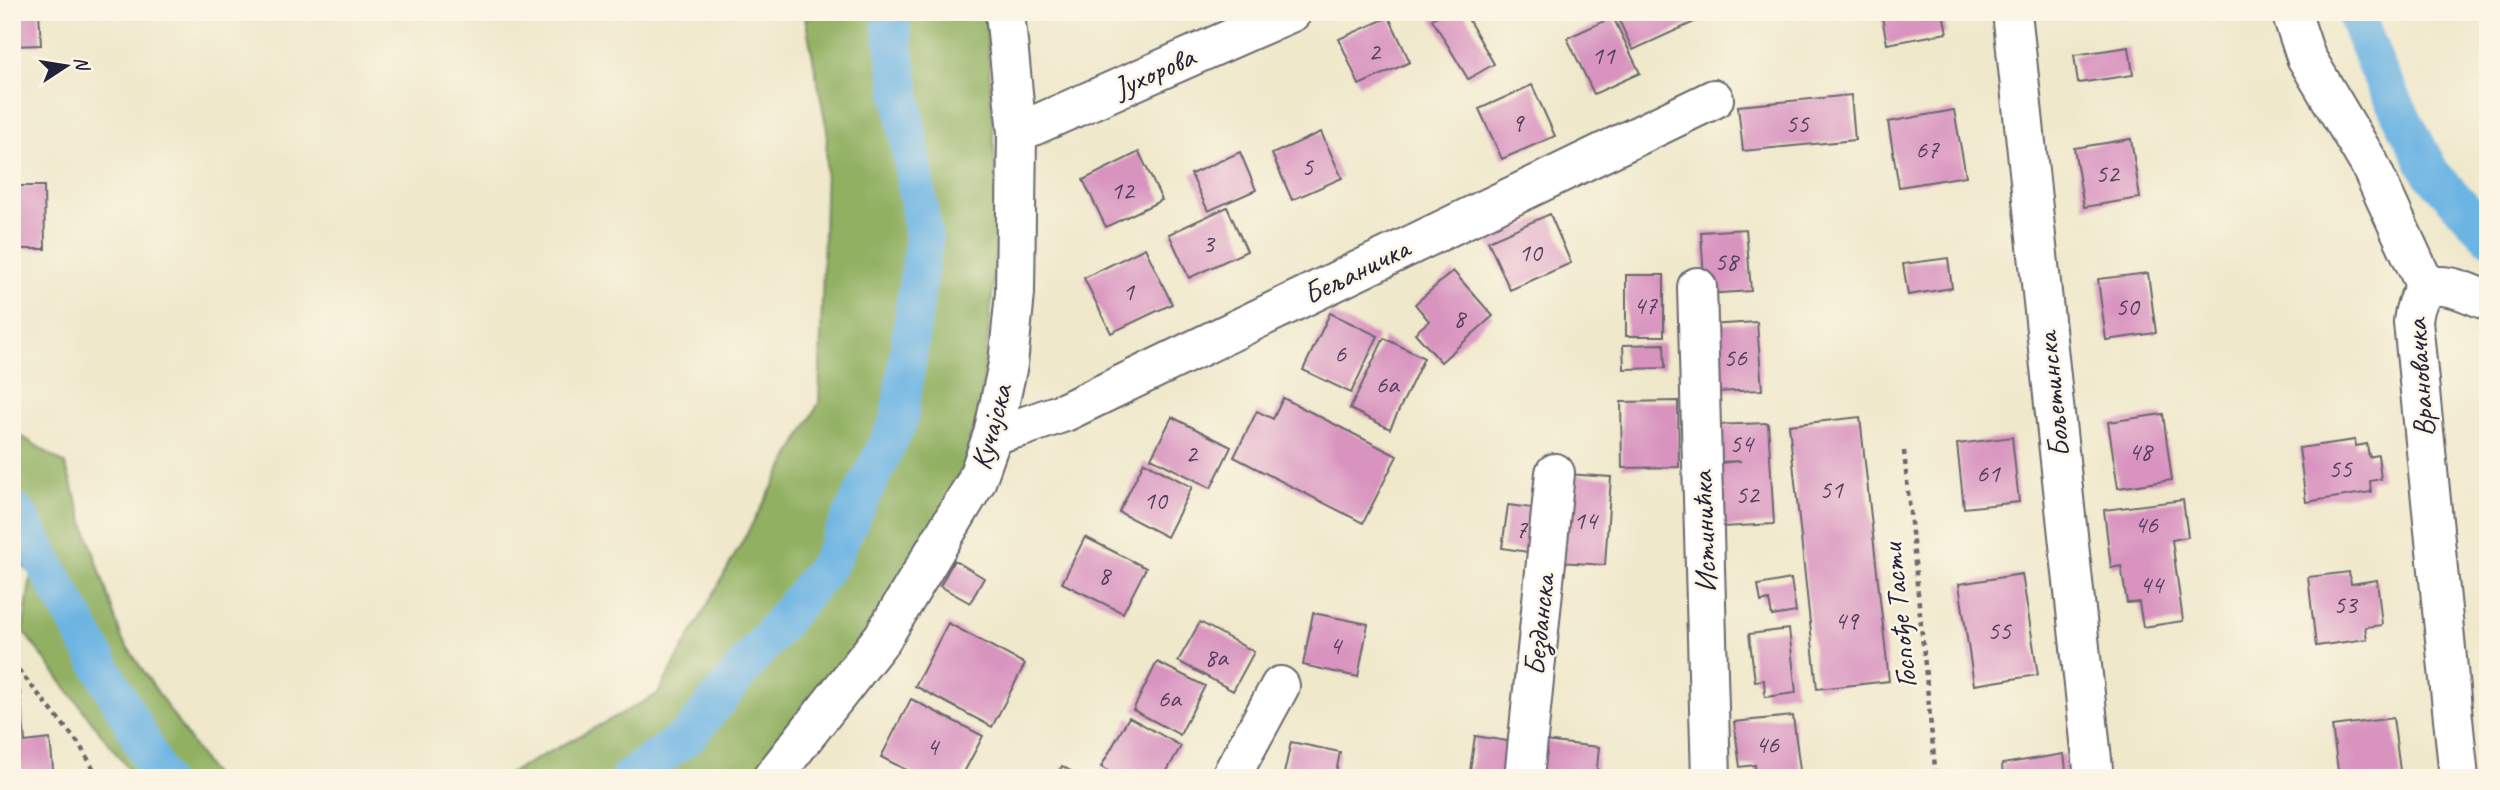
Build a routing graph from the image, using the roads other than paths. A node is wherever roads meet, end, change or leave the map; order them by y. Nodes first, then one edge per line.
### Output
1 (1005, 12) edge
2 (1292, 12) edge
3 (2012, 12) edge
4 (2291, 12) edge
5 (1714, 99) dead end
6 (1017, 133) junction
7 (1698, 286) dead end
8 (2427, 289) junction
9 (2488, 301) edge
10 (993, 433) junction
11 (1555, 472) dead end
12 (1280, 686) dead end
13 (772, 778) edge
14 (1230, 778) edge
15 (1524, 778) edge
16 (1712, 778) edge
17 (2094, 778) edge
18 (2459, 778) edge

1 - 6 street, Кучајска
2 - 6 street, Јухорова
3 - 17 street, Бољетинска
4 - 8 street, Врановачка
5 - 10 street, Бељаничка
6 - 10 street, Кучајска
7 - 16 street, Истинићка
8 - 9 street
8 - 18 street, Врановачка
10 - 13 street, Кучајска
11 - 15 street, Безданска
12 - 14 street

